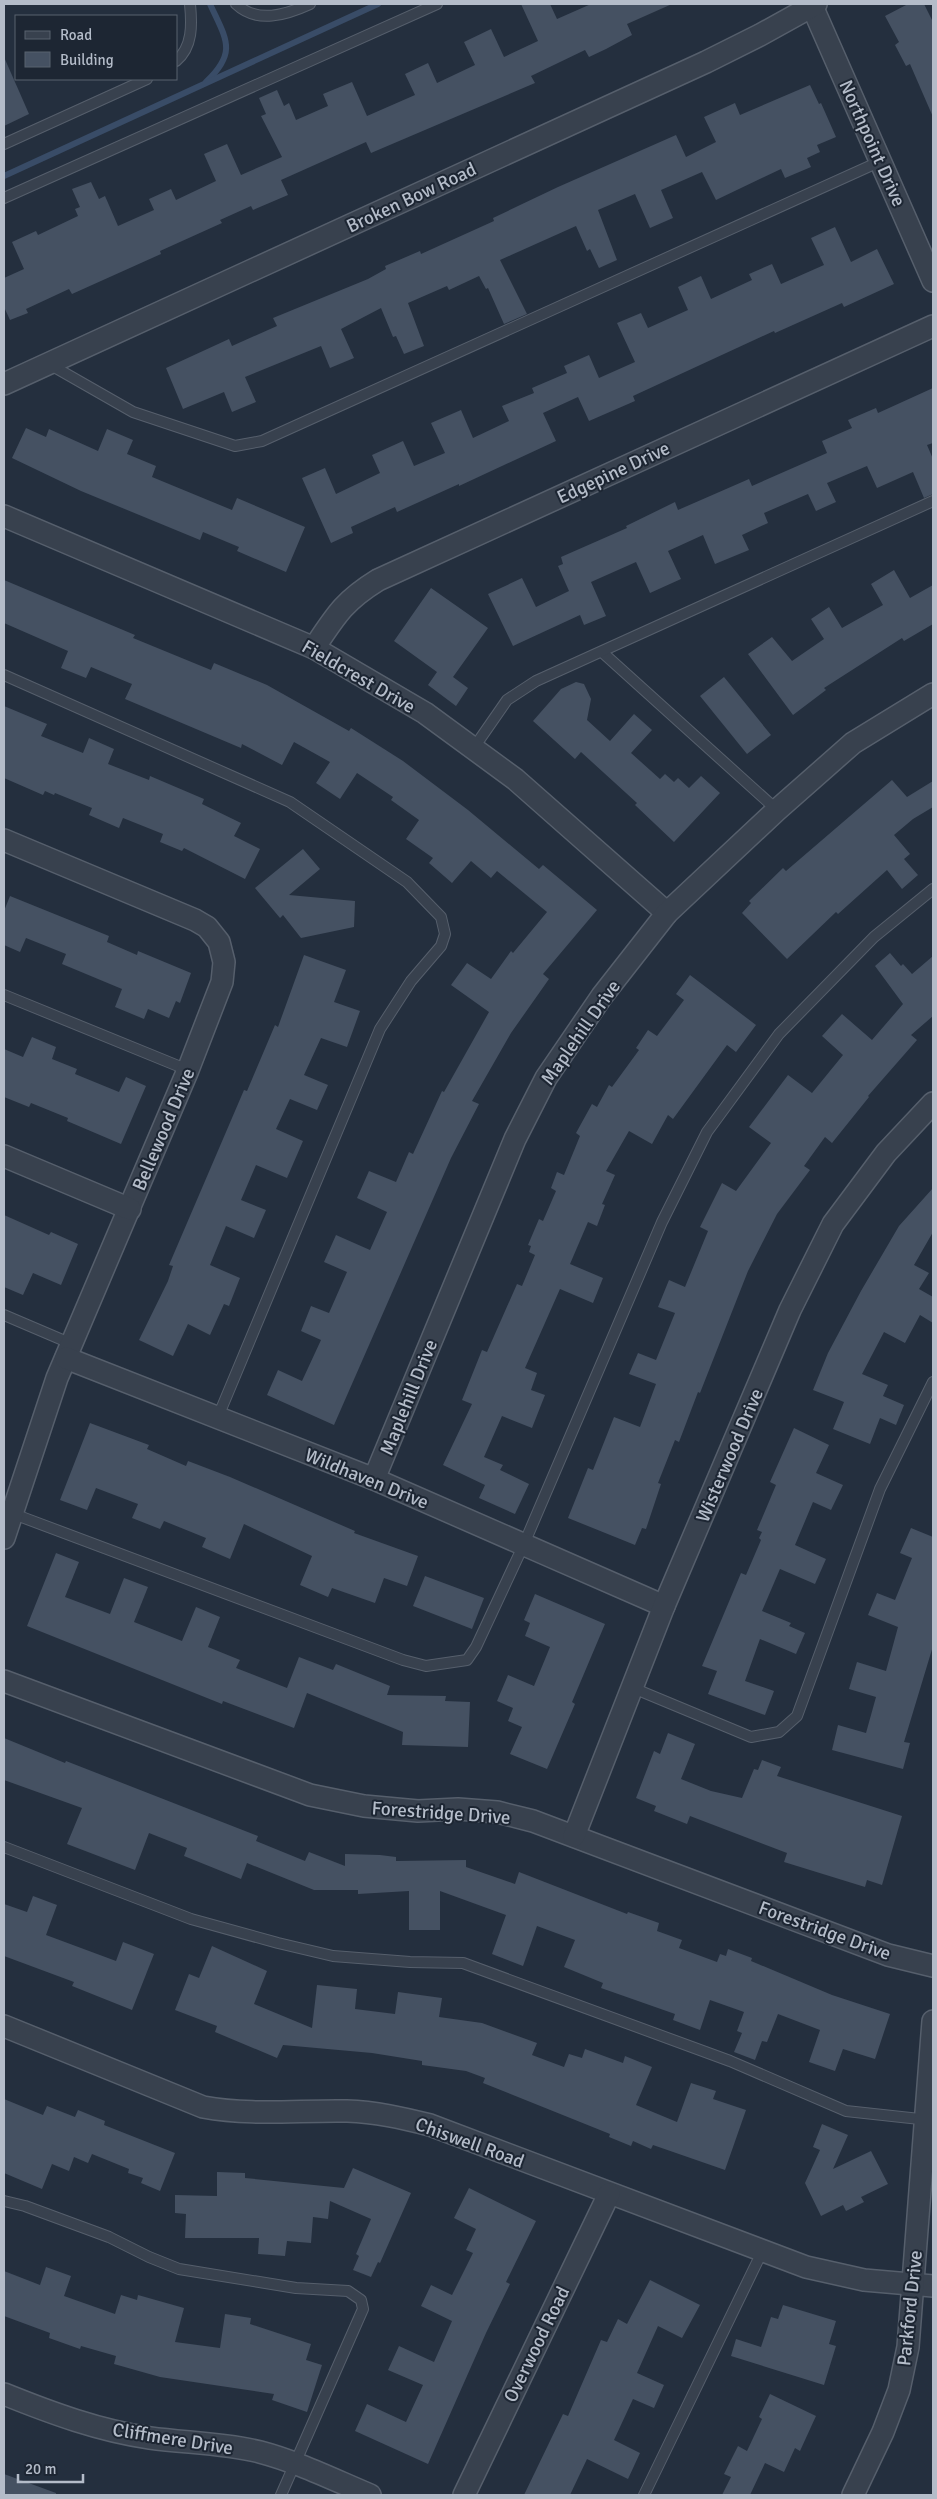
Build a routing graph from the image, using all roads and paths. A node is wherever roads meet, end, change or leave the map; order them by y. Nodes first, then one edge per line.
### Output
1 (190, 4) edge
2 (236, 4) edge
3 (310, 4) edge
4 (437, 4) edge
5 (814, 5) edge
6 (178, 60) edge
7 (146, 80) edge
8 (4, 144) edge
9 (881, 162) junction
10 (4, 198) edge
11 (933, 281) edge
12 (933, 326) edge
13 (46, 363) junction
14 (4, 384) edge
15 (933, 501) edge
16 (4, 516) edge
17 (314, 648) junction
18 (602, 652) junction
19 (4, 675) edge
20 (933, 694) edge
21 (474, 749) junction
22 (777, 810) junction
23 (4, 840) edge
24 (933, 889) edge
25 (667, 913) junction
26 (4, 995) edge
27 (188, 1070) junction
28 (933, 1103) edge
29 (4, 1156) edge
30 (130, 1209) junction
31 (4, 1315) edge
32 (69, 1351) junction
33 (933, 1382) edge
34 (217, 1419) junction
35 (374, 1479) junction
36 (11, 1513) junction
37 (4, 1538) edge
38 (524, 1544) junction
39 (664, 1606) junction
40 (4, 1681) edge
41 (632, 1688) junction
42 (574, 1836) junction
43 (4, 1847) edge
44 (933, 1966) edge
45 (933, 2022) edge
46 (4, 2026) edge
47 (930, 2121) edge
48 (609, 2194) junction
49 (4, 2201) edge
50 (762, 2252) junction
51 (923, 2286) edge
52 (4, 2394) edge
53 (297, 2464) junction
54 (281, 2495) edge
55 (370, 2495) edge
56 (464, 2495) edge
57 (644, 2495) edge
58 (853, 2495) edge

1 - 6 lane
2 - 3 lane
4 - 10 lane
5 - 9 street, Northpoint Drive
5 - 13 street, Broken Bow Road
7 - 8 lane
9 - 11 street, Northpoint Drive
9 - 13 lane
12 - 17 street, Edgepine Drive
13 - 14 street, Broken Bow Road
15 - 18 lane
16 - 17 street, Fieldcrest Drive
17 - 21 street, Fieldcrest Drive
18 - 21 lane
18 - 22 lane
19 - 34 lane
20 - 22 street, Maplehill Drive
21 - 25 street, Fieldcrest Drive
22 - 25 street, Maplehill Drive
23 - 27 street, Bellewood Drive
24 - 38 lane
25 - 35 street, Maplehill Drive
26 - 27 lane
27 - 30 street, Bellewood Drive
28 - 39 street, Wisterwood Drive
29 - 30 street
30 - 32 street, Bellewood Drive
31 - 32 lane
32 - 34 street, Wildhaven Drive
32 - 36 street, Bellewood Drive
33 - 41 lane
34 - 35 street, Wildhaven Drive
35 - 38 street, Wildhaven Drive
36 - 37 street, Bellewood Drive
36 - 38 lane
38 - 39 street, Wildhaven Drive
39 - 41 street, Wisterwood Drive
40 - 42 street, Forestridge Drive
41 - 42 street, Wisterwood Drive
42 - 44 street, Forestridge Drive
43 - 47 lane
45 - 47 street, Parkford Drive
46 - 48 street, Chiswell Road
47 - 51 street, Parkford Drive
48 - 50 street, Chiswell Road
48 - 56 street, Overwood Road
49 - 53 lane
50 - 51 street, Chiswell Road
50 - 57 lane
51 - 58 street, Parkford Drive
52 - 53 street, Cliffmere Drive
53 - 54 lane
53 - 55 street, Cliffmere Drive

